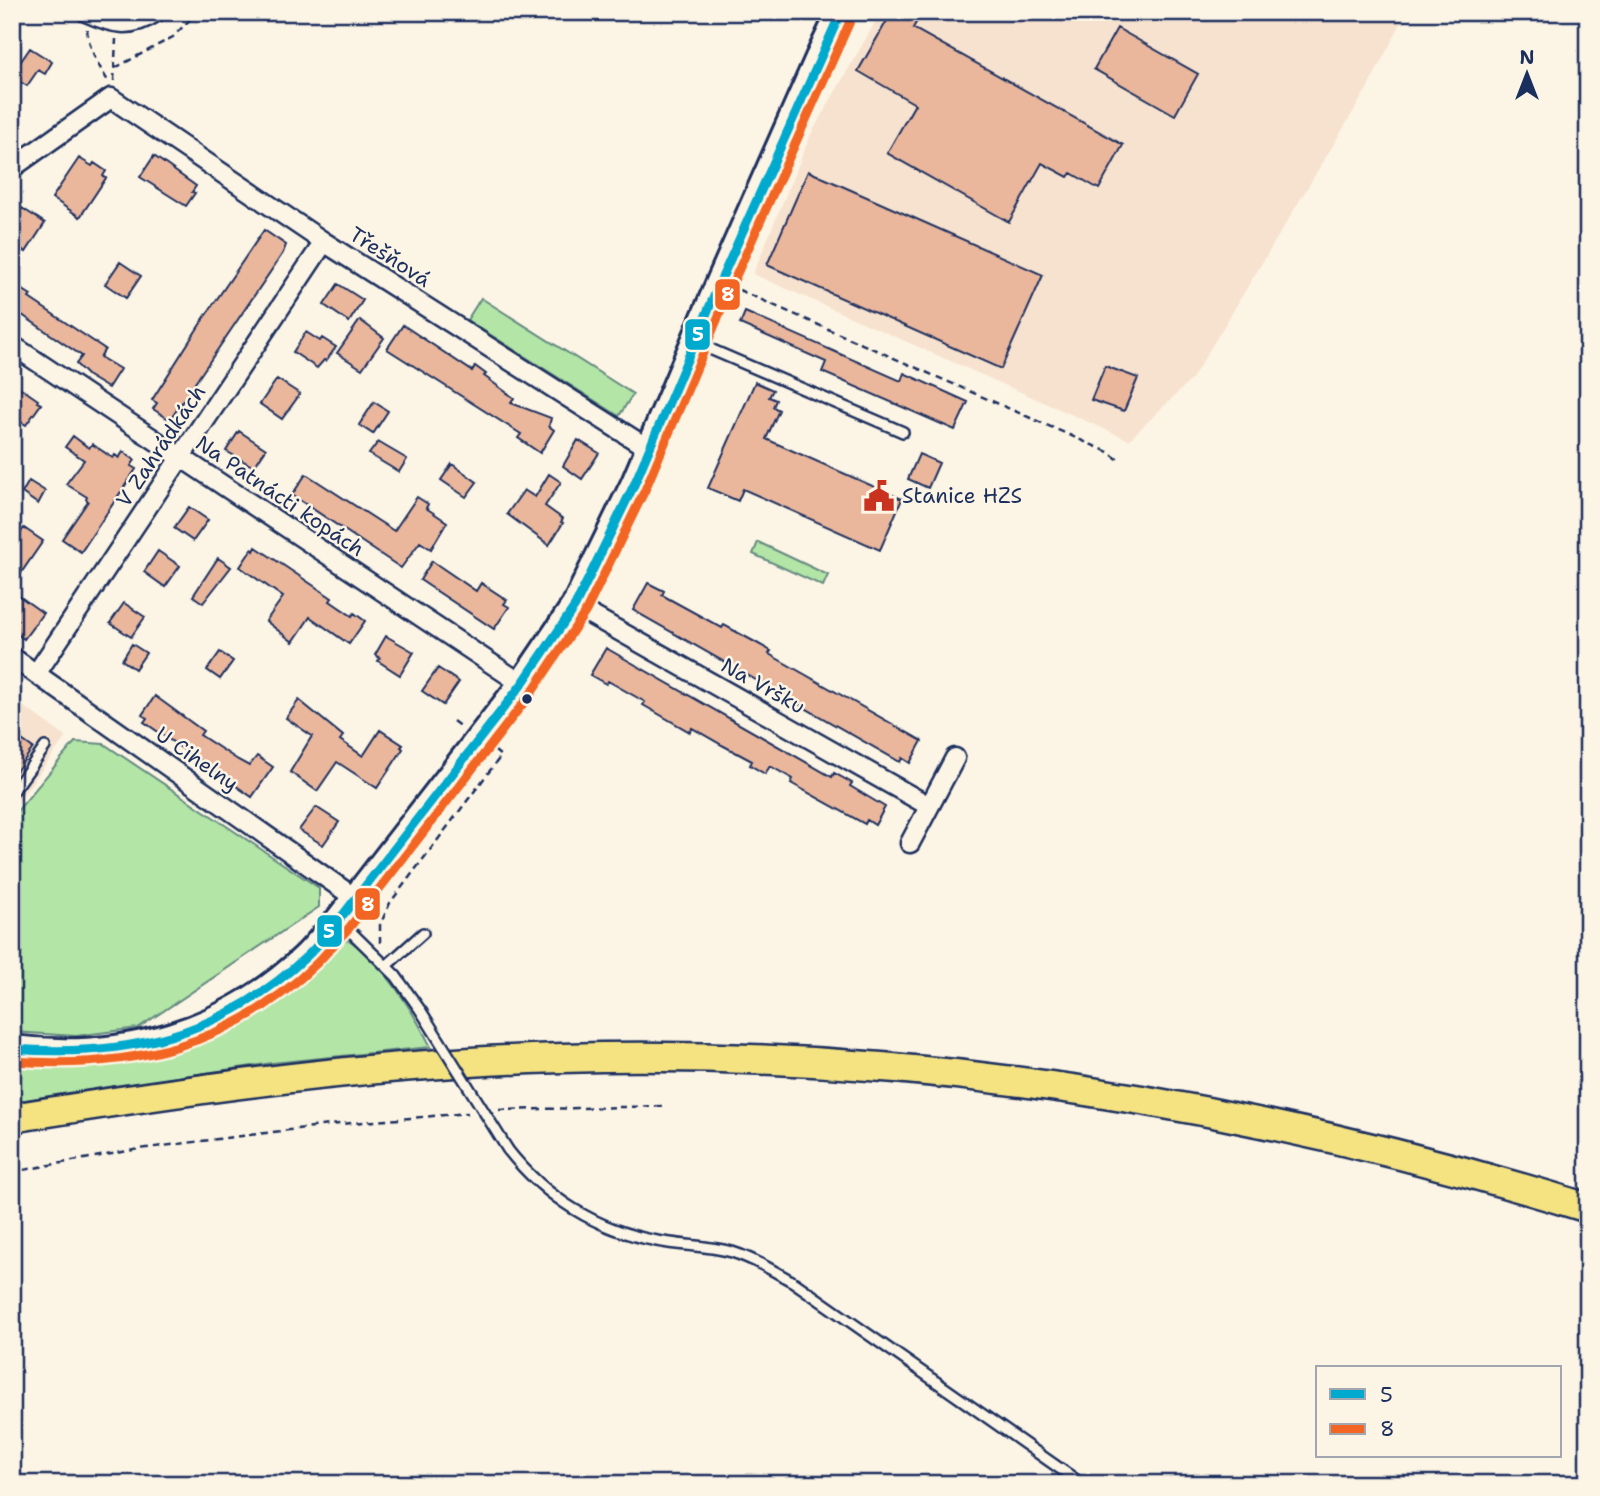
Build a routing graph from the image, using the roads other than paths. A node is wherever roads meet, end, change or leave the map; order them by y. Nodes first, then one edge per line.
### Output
1 (156, 12) edge
2 (841, 12) edge
3 (86, 19) edge
4 (12, 168) edge
5 (324, 242) junction
6 (694, 342) junction
7 (12, 345) edge
8 (903, 432) dead end
9 (649, 449) junction
10 (181, 458) junction
11 (575, 606) junction
12 (12, 657) edge
13 (12, 671) edge
14 (36, 674) junction
15 (522, 684) junction
16 (45, 747) dead end
17 (955, 758) dead end
18 (12, 793) edge
19 (929, 806) junction
20 (910, 843) dead end
21 (355, 898) junction
22 (339, 920) junction
23 (423, 933) dead end
24 (386, 965) junction
25 (12, 1049) edge
26 (12, 1118) edge
27 (1588, 1208) edge
28 (1082, 1484) edge

1 - 3 street
2 - 6 main road
4 - 5 street, Třešňová
5 - 9 street, Třešňová
5 - 10 street, V Zahrádkách
6 - 8 lane
6 - 9 main road
7 - 10 street, Na Patnácti kopách
9 - 11 main road
10 - 14 street, V Zahrádkách
10 - 15 street, Na Patnácti kopách
11 - 15 main road
11 - 19 street, Na Vršku
12 - 14 street, U Cihelny
13 - 14 lane
14 - 21 street, U Cihelny
15 - 21 main road
16 - 18 lane
17 - 19 street
19 - 20 street
21 - 22 main road
22 - 24 lane
22 - 25 main road
23 - 24 lane
24 - 28 lane, bridge
26 - 27 main road

